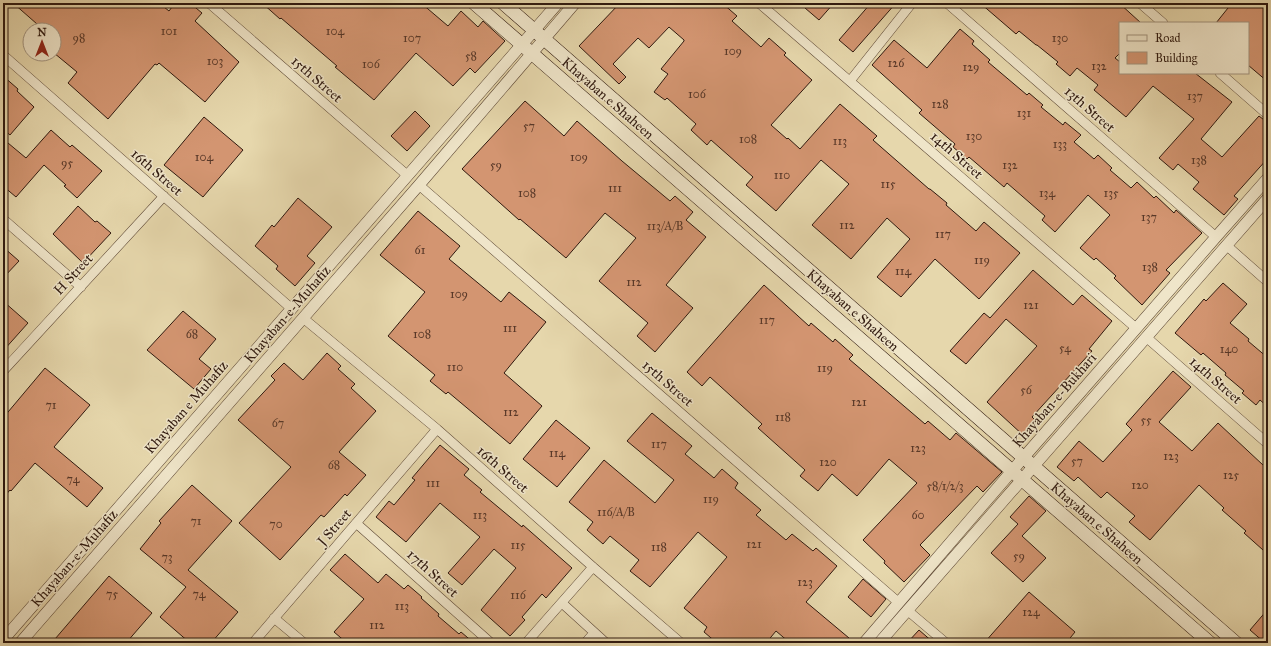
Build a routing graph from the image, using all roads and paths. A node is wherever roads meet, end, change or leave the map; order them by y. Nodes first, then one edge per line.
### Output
1 (209, 3) edge
2 (474, 3) edge
3 (503, 3) edge
4 (558, 3) edge
5 (575, 3) edge
6 (759, 3) edge
7 (912, 3) edge
8 (947, 3) edge
9 (1140, 3) edge
10 (1162, 22) edge
11 (539, 35) junction
12 (527, 49) junction
13 (3, 55) edge
14 (1221, 74) edge
15 (850, 81) junction
16 (1268, 114) edge
17 (407, 175) junction
18 (1268, 178) edge
19 (419, 185) junction
20 (164, 196) junction
21 (1268, 198) edge
22 (1247, 201) junction
23 (1258, 210) junction
24 (3, 219) edge
25 (1216, 236) junction
26 (1226, 245) junction
27 (347, 246) junction
28 (358, 255) junction
29 (1268, 282) edge
30 (80, 287) junction
31 (292, 309) junction
32 (303, 318) junction
33 (1136, 328) junction
34 (1146, 337) junction
35 (3, 371) edge
36 (230, 380) junction
37 (241, 389) junction
38 (437, 429) junction
39 (1268, 444) edge
40 (1024, 457) junction
41 (1034, 466) junction
42 (1013, 470) junction
43 (1023, 479) junction
44 (356, 523) junction
45 (593, 567) junction
46 (898, 602) junction
47 (562, 603) junction
48 (907, 610) junction
49 (274, 618) junction
50 (594, 633) junction
51 (3, 640) edge
52 (20, 643) edge
53 (253, 643) edge
54 (304, 643) edge
55 (491, 643) edge
56 (526, 643) edge
57 (585, 643) edge
58 (606, 643) edge
59 (681, 643) edge
60 (864, 643) edge
61 (879, 643) edge
62 (946, 643) edge
63 (1210, 643) edge
64 (1236, 643) edge

1 - 17 street, 15th Street
2 - 12 main road, Khayaban e Shaheen
3 - 11 main road, Khayaban e Shaheen
4 - 11 street, Khayaban-e-Muhafiz
5 - 11 street, Khayaban-e-Muhafiz
6 - 15 street, 14th Street
7 - 15 street
8 - 25 street, 13th Street
9 - 10 street
11 - 12 street, Khayaban-e-Muhafiz
11 - 40 main road, Khayaban e Shaheen
12 - 17 street, Khayaban-e-Muhafiz
12 - 19 street, Khayaban-e-Muhafiz
12 - 42 main road, Khayaban e Shaheen
13 - 20 street, 16th Street
14 - 16 street
15 - 33 street, 14th Street
17 - 27 street, Khayaban e Muhafiz
18 - 22 street, Khayaban-e-Bukhari
19 - 28 street, Khayaban-e-Muhafiz
19 - 46 street, 15th Street
20 - 30 street, H Street
20 - 31 street, 16th Street
21 - 23 street, Khayaban-e-Bukhari
22 - 23 street
22 - 25 street, Khayaban-e-Bukhari
23 - 26 street, Khayaban-e-Bukhari
24 - 30 street
25 - 33 street, Khayaban-e-Bukhari
26 - 29 street
26 - 34 street, Khayaban-e-Bukhari
27 - 28 street
27 - 31 street, Khayaban e Muhafiz
28 - 32 street, Khayaban-e-Muhafiz
30 - 35 street, H Street
31 - 36 street, Khayaban e Muhafiz
32 - 37 street, Khayaban-e-Muhafiz
32 - 38 street, 16th Street
33 - 40 street, Khayaban-e-Bukhari
34 - 39 street, 14th Street
34 - 41 street, Khayaban-e-Bukhari
36 - 37 street
36 - 51 street, Khayaban e Muhafiz
37 - 52 street, Khayaban-e-Muhafiz
38 - 44 street, J Street
38 - 45 street, 16th Street
40 - 41 main road, Khayaban e Shaheen
40 - 42 street, Khayaban-e-Bukhari
41 - 43 street, Khayaban-e-Bukhari
41 - 64 main road, Khayaban e Shaheen
42 - 43 main road, Khayaban e Shaheen
42 - 46 street, Khayaban-e-Bukhari
43 - 48 street, Khayaban-e-Bukhari
43 - 63 main road, Khayaban e Shaheen
44 - 49 street, J Street
44 - 55 street, 17th Street
45 - 47 street
45 - 59 street, 16th Street
46 - 60 street, Khayaban-e-Bukhari
47 - 50 street
47 - 56 street
48 - 61 street, Khayaban-e-Bukhari
48 - 62 street
49 - 53 street, J Street
49 - 54 street
50 - 57 street
50 - 58 street

